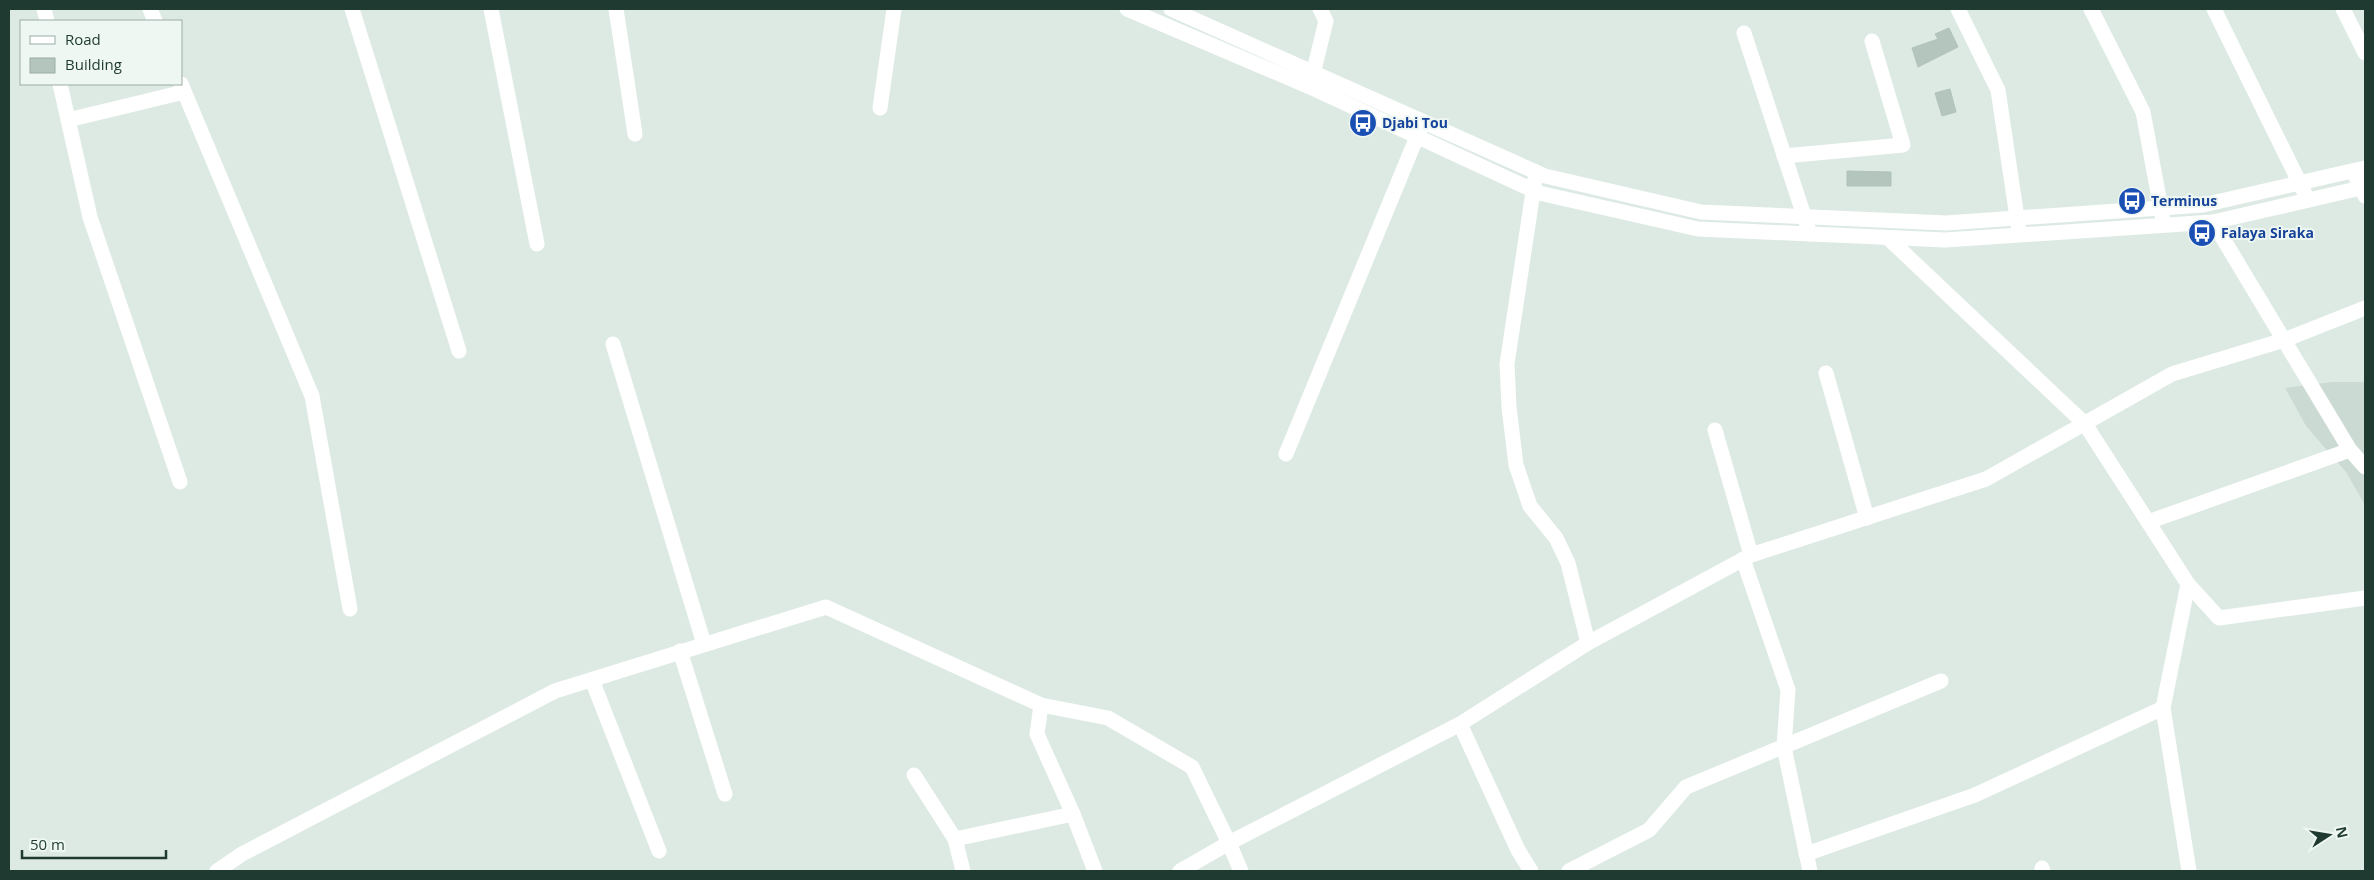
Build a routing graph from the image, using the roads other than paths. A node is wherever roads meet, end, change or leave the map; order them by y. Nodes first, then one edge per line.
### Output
1 (352, 9) edge
2 (490, 9) edge
3 (616, 9) edge
4 (894, 9) edge
5 (1171, 9) edge
6 (1320, 9) edge
7 (1958, 9) edge
8 (2091, 9) edge
9 (2214, 9) edge
10 (2343, 9) edge
11 (1132, 10) edge
12 (2360, 31) edge
13 (1744, 32) dead end
14 (1872, 41) dead end
15 (2365, 53) edge
16 (1312, 80) junction
17 (60, 85) edge
18 (183, 88) edge
19 (880, 108) dead end
20 (68, 120) junction
21 (1423, 122) junction
22 (635, 134) dead end
23 (1417, 136) junction
24 (1784, 156) junction
25 (2359, 169) edge
26 (1536, 172) junction
27 (2300, 183) junction
28 (1533, 190) junction
29 (2364, 190) edge
30 (2308, 200) junction
31 (2203, 205) junction
32 (2161, 208) junction
33 (1804, 217) junction
34 (2017, 218) junction
35 (2213, 222) junction
36 (2164, 225) junction
37 (1810, 234) junction
38 (2020, 235) junction
39 (1888, 238) junction
40 (537, 244) dead end
41 (2365, 308) edge
42 (2284, 340) junction
43 (614, 344) dead end
44 (459, 351) dead end
45 (1826, 373) dead end
46 (2085, 424) junction
47 (1715, 430) dead end
48 (2350, 450) junction
49 (1286, 454) dead end
50 (2365, 467) edge
51 (180, 482) dead end
52 (1867, 518) junction
53 (2148, 522) junction
54 (1747, 557) junction
55 (2188, 584) junction
56 (2365, 598) edge
57 (350, 608) dead end
58 (1588, 643) junction
59 (704, 644) junction
60 (680, 651) junction
61 (592, 680) junction
62 (1941, 681) dead end
63 (1041, 705) junction
64 (2163, 708) junction
65 (1460, 724) junction
66 (1784, 747) junction
67 (914, 775) dead end
68 (724, 794) dead end
69 (1073, 814) junction
70 (955, 839) junction
71 (1229, 843) junction
72 (659, 851) dead end
73 (1806, 854) junction
74 (217, 871) edge
75 (963, 871) edge
76 (1095, 871) edge
77 (1180, 871) edge
78 (1241, 871) edge
79 (1531, 871) edge
80 (1569, 871) edge
81 (1810, 871) edge
82 (2189, 871) edge

1 - 44 street
2 - 40 street
3 - 22 street
4 - 19 street
5 - 16 street
6 - 16 street
7 - 34 street
8 - 32 street
9 - 27 street
10 - 12 street
11 - 16 street
12 - 15 street
13 - 24 street
14 - 24 street
16 - 21 street
16 - 23 street
17 - 20 street
18 - 20 street
18 - 57 street
20 - 51 street
21 - 23 street
21 - 26 street
23 - 28 street
23 - 49 street
24 - 33 street
25 - 27 street
25 - 29 street
26 - 28 street
26 - 33 street
27 - 30 street
27 - 31 street
28 - 37 street
28 - 58 street
29 - 30 street
30 - 35 street
31 - 32 street
31 - 35 street
32 - 34 street
32 - 36 street
33 - 34 street
33 - 37 street
34 - 38 street
35 - 36 street
35 - 42 street
36 - 38 street
37 - 39 street
38 - 39 street
39 - 46 street
41 - 42 street
42 - 46 street
42 - 48 street
43 - 59 street
45 - 52 street
46 - 52 street
46 - 53 street
47 - 54 street
48 - 50 street
48 - 53 street
52 - 54 street
53 - 55 street
54 - 58 street
54 - 66 street
55 - 56 street
55 - 64 street
58 - 65 street
59 - 60 street
59 - 63 street
60 - 61 street
60 - 68 street
61 - 72 street
61 - 74 street
62 - 66 street
63 - 69 street
63 - 71 street
64 - 73 street
64 - 82 street
65 - 71 street
65 - 79 street
66 - 73 street
66 - 80 street
67 - 70 street
69 - 70 street
69 - 76 street
70 - 75 street
71 - 77 street
71 - 78 street
73 - 81 street

